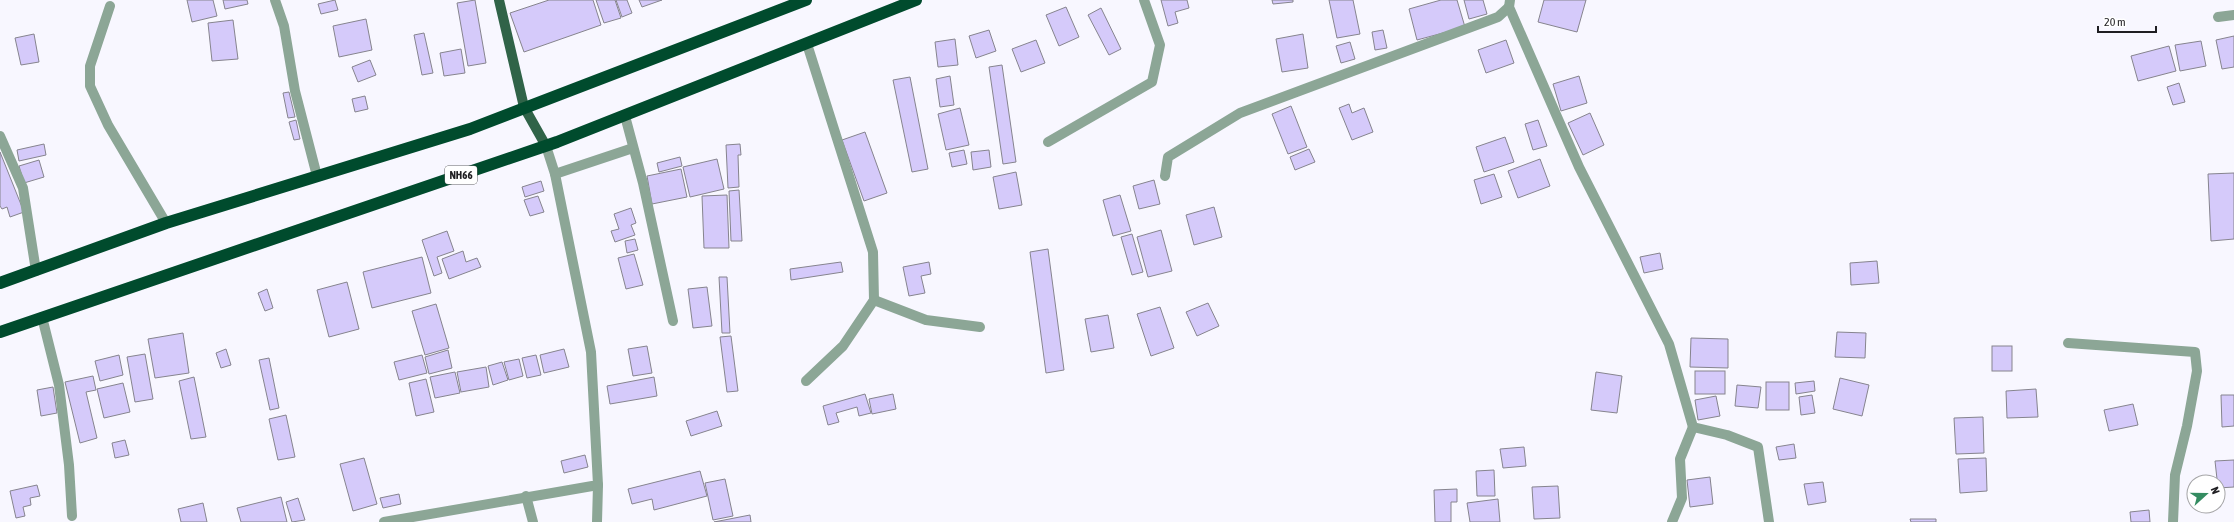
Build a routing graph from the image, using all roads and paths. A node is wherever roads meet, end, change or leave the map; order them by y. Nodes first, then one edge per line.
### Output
1 (275, 0) edge
2 (499, 0) edge
3 (806, 0) edge
4 (916, 0) edge
5 (1144, 0) edge
6 (1509, 3) edge
7 (110, 6) dead end
8 (2234, 15) edge
9 (2218, 17) dead end
10 (807, 44) junction
11 (524, 107) junction
12 (624, 116) junction
13 (0, 136) edge
14 (1048, 142) dead end
15 (546, 146) junction
16 (634, 148) junction
17 (555, 174) junction
18 (317, 176) junction
19 (1164, 176) dead end
20 (166, 223) junction
21 (36, 271) junction
22 (0, 283) edge
23 (874, 300) junction
24 (42, 317) junction
25 (673, 321) dead end
26 (980, 327) dead end
27 (0, 332) edge
28 (2068, 343) dead end
29 (806, 381) dead end
30 (1692, 426) junction
31 (598, 485) junction
32 (526, 496) junction
33 (72, 516) dead end
34 (384, 522) edge
35 (533, 522) edge
36 (597, 522) edge
37 (1672, 522) edge
38 (1769, 522) edge
39 (2173, 522) edge

1 - 18 street
2 - 11 main road
3 - 11 highway
4 - 10 highway, NH66
5 - 14 street
6 - 19 street
6 - 30 street
7 - 20 street
8 - 9 street
10 - 12 highway, NH66
10 - 23 street
11 - 15 main road
11 - 18 highway
12 - 15 highway, NH66
12 - 16 street
13 - 21 street
15 - 17 street
15 - 24 highway, NH66
16 - 17 street
16 - 25 street
17 - 31 street
18 - 20 highway
20 - 21 highway
21 - 22 highway
23 - 26 street
23 - 29 street
24 - 27 highway, NH66
24 - 33 street
28 - 39 street
30 - 37 street
30 - 38 street
31 - 32 street
31 - 36 street
32 - 34 street
32 - 35 street

